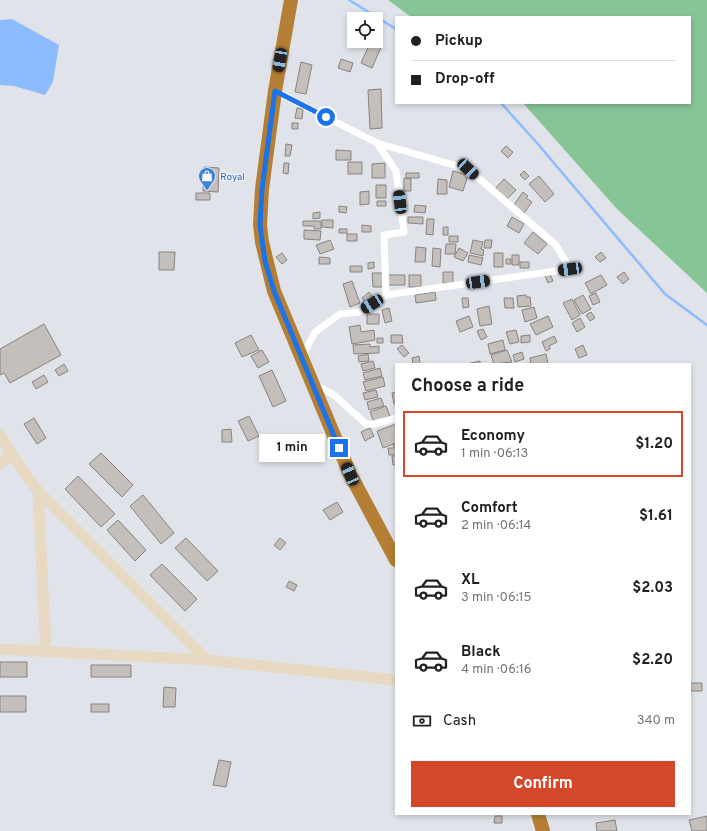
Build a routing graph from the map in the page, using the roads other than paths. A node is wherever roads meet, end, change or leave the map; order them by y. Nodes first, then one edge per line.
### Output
1 (290, 6) edge
2 (275, 91) junction
3 (377, 142) junction
4 (386, 295) junction
5 (301, 358) junction
6 (310, 381) junction
7 (395, 418) edge
8 (0, 435) edge
9 (11, 454) junction
10 (0, 464) edge
11 (38, 491) junction
12 (395, 558) edge
13 (0, 649) edge
14 (46, 652) junction
15 (207, 660) junction
16 (395, 680) edge
17 (538, 815) edge
18 (544, 831) edge

1 - 2 highway
2 - 3 street
2 - 5 highway
3 - 4 street
3 - 4 street
4 - 5 street
5 - 6 highway
6 - 7 street
6 - 12 highway
8 - 9 street
9 - 10 street
9 - 11 street
11 - 14 street
11 - 15 street
13 - 14 street
14 - 15 street
15 - 16 street
17 - 18 highway

